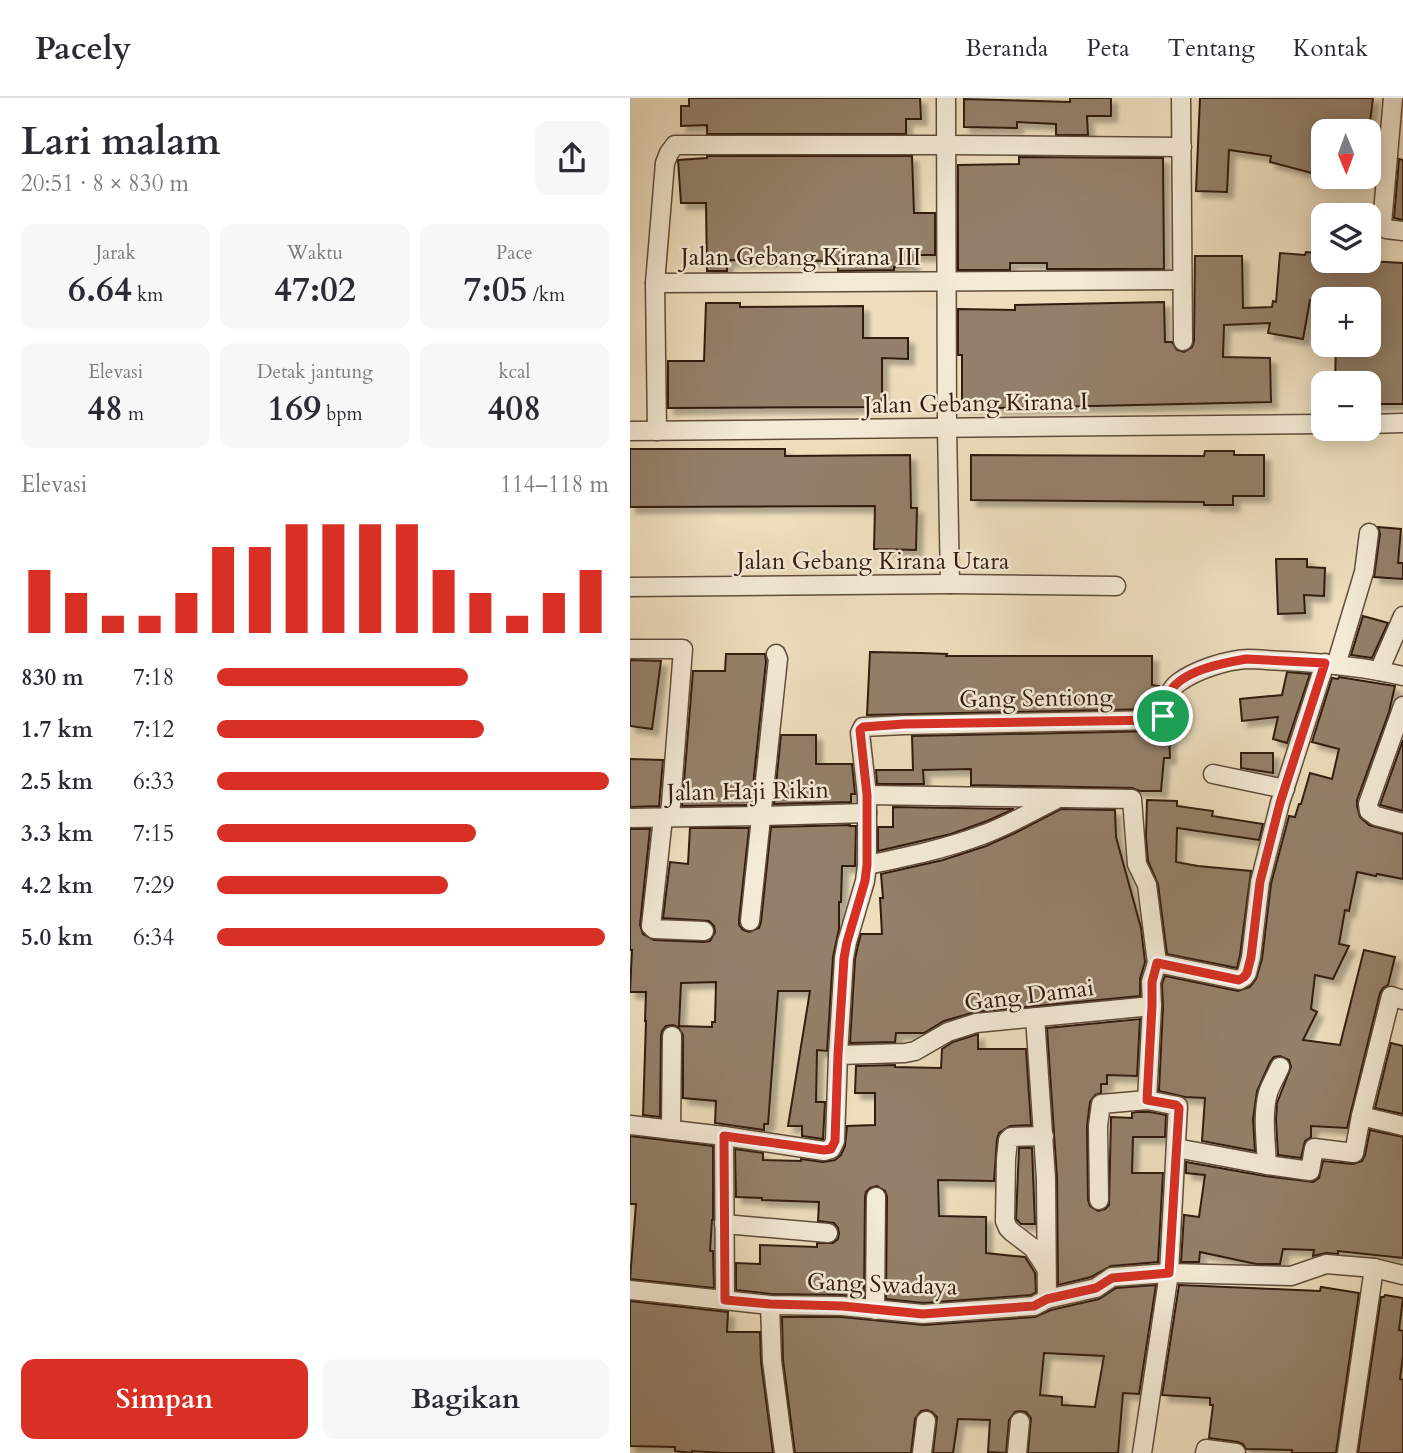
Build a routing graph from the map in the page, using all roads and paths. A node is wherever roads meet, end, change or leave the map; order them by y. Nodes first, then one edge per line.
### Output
1 (947, 98) edge
2 (1181, 98) edge
3 (1393, 98) edge
4 (947, 145) junction
5 (1182, 147) junction
6 (1403, 231) edge
7 (1182, 280) junction
8 (947, 281) junction
9 (656, 283) junction
10 (1183, 341) dead end
11 (1403, 423) edge
12 (1311, 424) edge
13 (1381, 424) edge
14 (947, 428) junction
15 (630, 431) edge
16 (657, 431) junction
17 (1369, 533) dead end
18 (950, 584) junction
19 (1116, 586) dead end
20 (630, 587) edge
21 (1403, 615) edge
22 (630, 649) edge
23 (776, 654) dead end
24 (1330, 664) junction
25 (1379, 671) junction
26 (1403, 676) edge
27 (1403, 706) edge
28 (1213, 774) dead end
29 (1285, 789) junction
30 (1058, 799) junction
31 (867, 804) junction
32 (760, 817) junction
33 (630, 818) edge
34 (666, 818) junction
35 (1403, 822) edge
36 (867, 865) junction
37 (750, 922) dead end
38 (704, 931) dead end
39 (1157, 963) junction
40 (1403, 1000) edge
41 (1152, 1006) junction
42 (1035, 1017) junction
43 (673, 1036) dead end
44 (838, 1055) junction
45 (1280, 1068) dead end
46 (1147, 1100) junction
47 (1361, 1116) junction
48 (630, 1125) edge
49 (1403, 1126) edge
50 (671, 1130) junction
51 (724, 1136) junction
52 (1044, 1136) junction
53 (1176, 1148) junction
54 (1267, 1166) junction
55 (876, 1197) dead end
56 (1099, 1200) dead end
57 (724, 1224) junction
58 (828, 1233) dead end
59 (1374, 1268) junction
60 (1047, 1269) junction
61 (1169, 1273) junction
62 (1403, 1275) edge
63 (630, 1290) edge
64 (1047, 1299) junction
65 (725, 1300) junction
66 (770, 1304) junction
67 (875, 1310) junction
68 (926, 1421) dead end
69 (1020, 1422) dead end
70 (784, 1453) edge
71 (922, 1453) edge
72 (1017, 1453) edge
73 (1142, 1453) edge
74 (1205, 1453) edge
75 (1236, 1453) edge
76 (1347, 1453) edge

1 - 4 street
2 - 5 street
3 - 6 street
4 - 5 street
4 - 8 street
4 - 9 street
5 - 7 street
7 - 8 street, Jalan Gebang Kirana III
7 - 10 street
8 - 9 street, Jalan Gebang Kirana III
8 - 14 street
9 - 16 street
11 - 13 street
12 - 14 street, Jalan Gebang Kirana I
14 - 16 street, Jalan Gebang Kirana I
14 - 18 street
15 - 16 street, Jalan Gebang Kirana I
17 - 24 street
18 - 19 street, Jalan Gebang Kirana Utara
18 - 20 street, Jalan Gebang Kirana Utara
21 - 25 street
22 - 34 street
23 - 32 street
24 - 25 street, Gang Sentiong
24 - 29 street
24 - 31 street, Gang Sentiong
25 - 26 street, Gang Sentiong
27 - 35 street
28 - 29 street
29 - 39 street
30 - 31 street, Jalan Haji Rikin
30 - 36 street
30 - 39 street, Jalan Haji Rikin
31 - 32 street, Jalan Haji Rikin
31 - 36 street, Gang Sentiong
32 - 34 street, Jalan Haji Rikin
32 - 37 street
33 - 34 street, Jalan Haji Rikin
34 - 38 street
36 - 44 street, Gang Sentiong
39 - 41 street
40 - 47 street
41 - 42 street, Gang Damai
41 - 46 street
42 - 44 street, Gang Damai
42 - 52 street
43 - 50 street
44 - 51 street
45 - 54 street
46 - 53 street
46 - 56 street
47 - 49 street
47 - 54 street
48 - 50 street
50 - 51 street
51 - 57 street
52 - 60 street
52 - 60 street
53 - 54 street
53 - 61 street
55 - 67 street
57 - 58 street
57 - 65 street
59 - 61 street, Gang Swadaya
59 - 62 street, Gang Swadaya
59 - 76 street
60 - 64 street
61 - 64 street, Gang Swadaya
61 - 73 street
63 - 65 street, Gang Swadaya
64 - 67 street, Gang Swadaya
65 - 66 street, Gang Swadaya
66 - 67 street, Gang Swadaya
66 - 70 street
68 - 71 street
69 - 72 street
74 - 75 street

